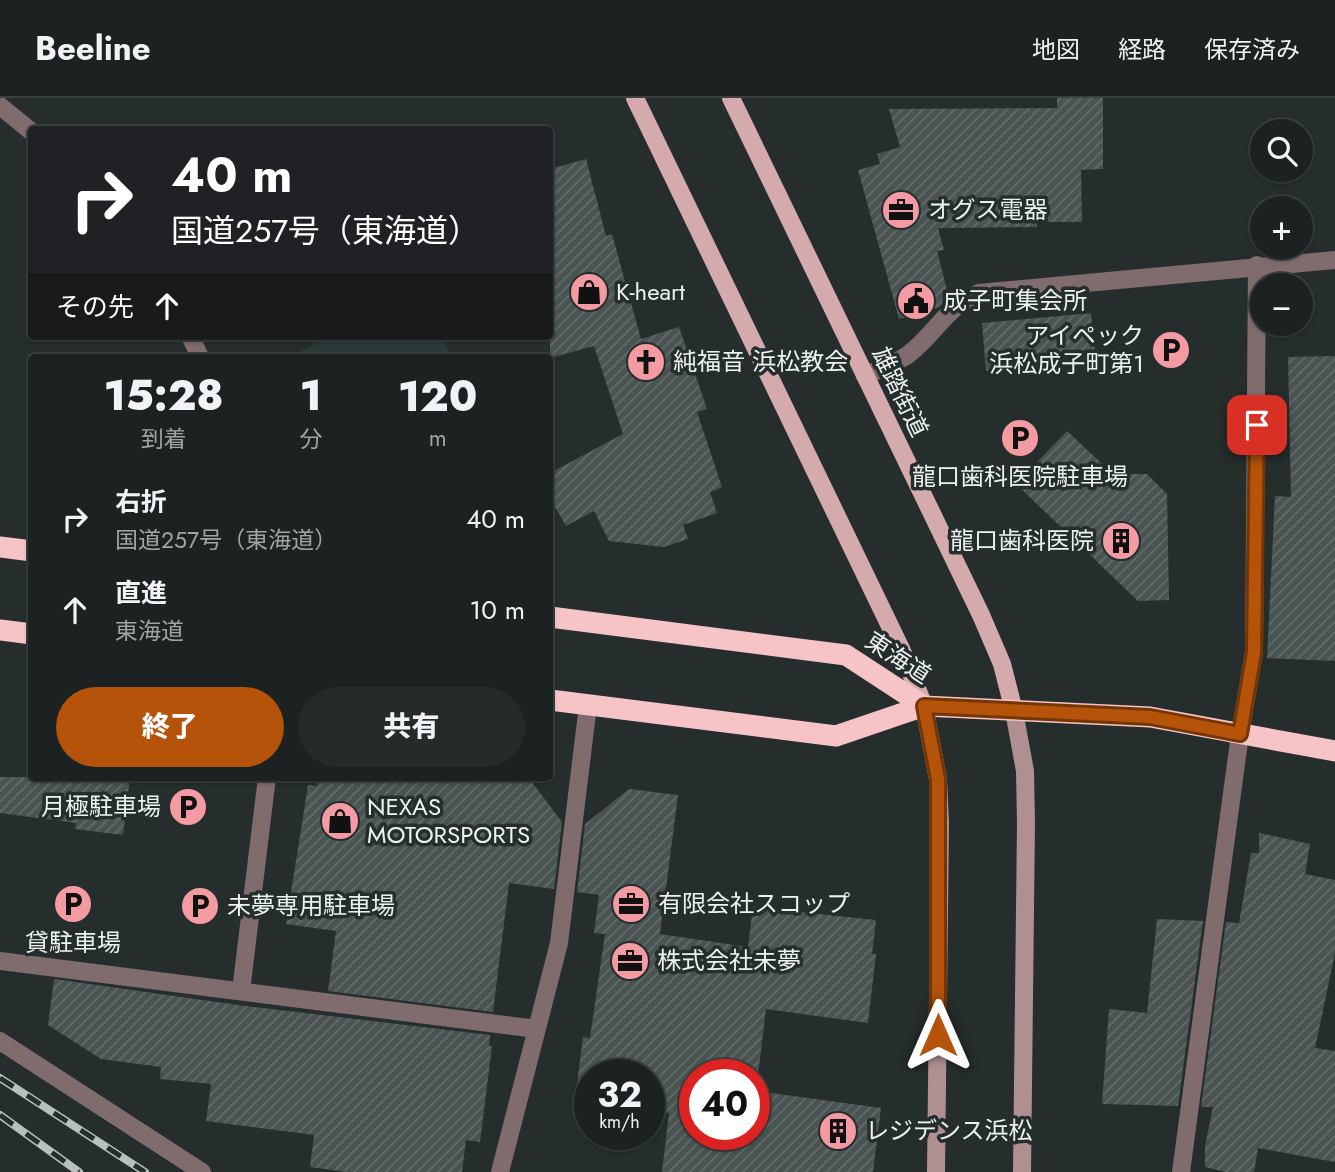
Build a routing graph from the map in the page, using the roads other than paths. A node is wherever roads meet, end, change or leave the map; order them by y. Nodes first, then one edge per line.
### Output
1 (635, 98) edge
2 (731, 98) edge
3 (1, 102) edge
4 (28, 128) edge
5 (1335, 260) edge
6 (1256, 265) junction
7 (865, 376) junction
8 (0, 547) edge
9 (28, 550) edge
10 (553, 617) edge
11 (0, 630) edge
12 (28, 634) edge
13 (553, 700) edge
14 (588, 705) junction
15 (924, 706) junction
16 (1014, 711) junction
17 (1240, 734) junction
18 (1335, 751) edge
19 (267, 781) edge
20 (0, 961) edge
21 (241, 991) junction
22 (537, 1029) junction
23 (0, 1041) edge
24 (1025, 1171) edge
25 (202, 1172) edge
26 (499, 1172) edge
27 (936, 1172) edge
28 (1181, 1172) edge

1 - 15 main road
2 - 7 main road, 雄踏街道
3 - 4 street
5 - 6 street
6 - 7 street
6 - 17 street
7 - 16 main road, 雄踏街道
8 - 9 highway
10 - 15 highway, 東海道
11 - 12 highway
13 - 14 highway, 東海道
14 - 15 highway, 東海道
14 - 22 street
15 - 16 highway
15 - 27 street
16 - 17 highway
16 - 24 street
17 - 18 highway
17 - 28 street
19 - 21 street
20 - 21 street
21 - 22 street
22 - 26 street
23 - 25 street

